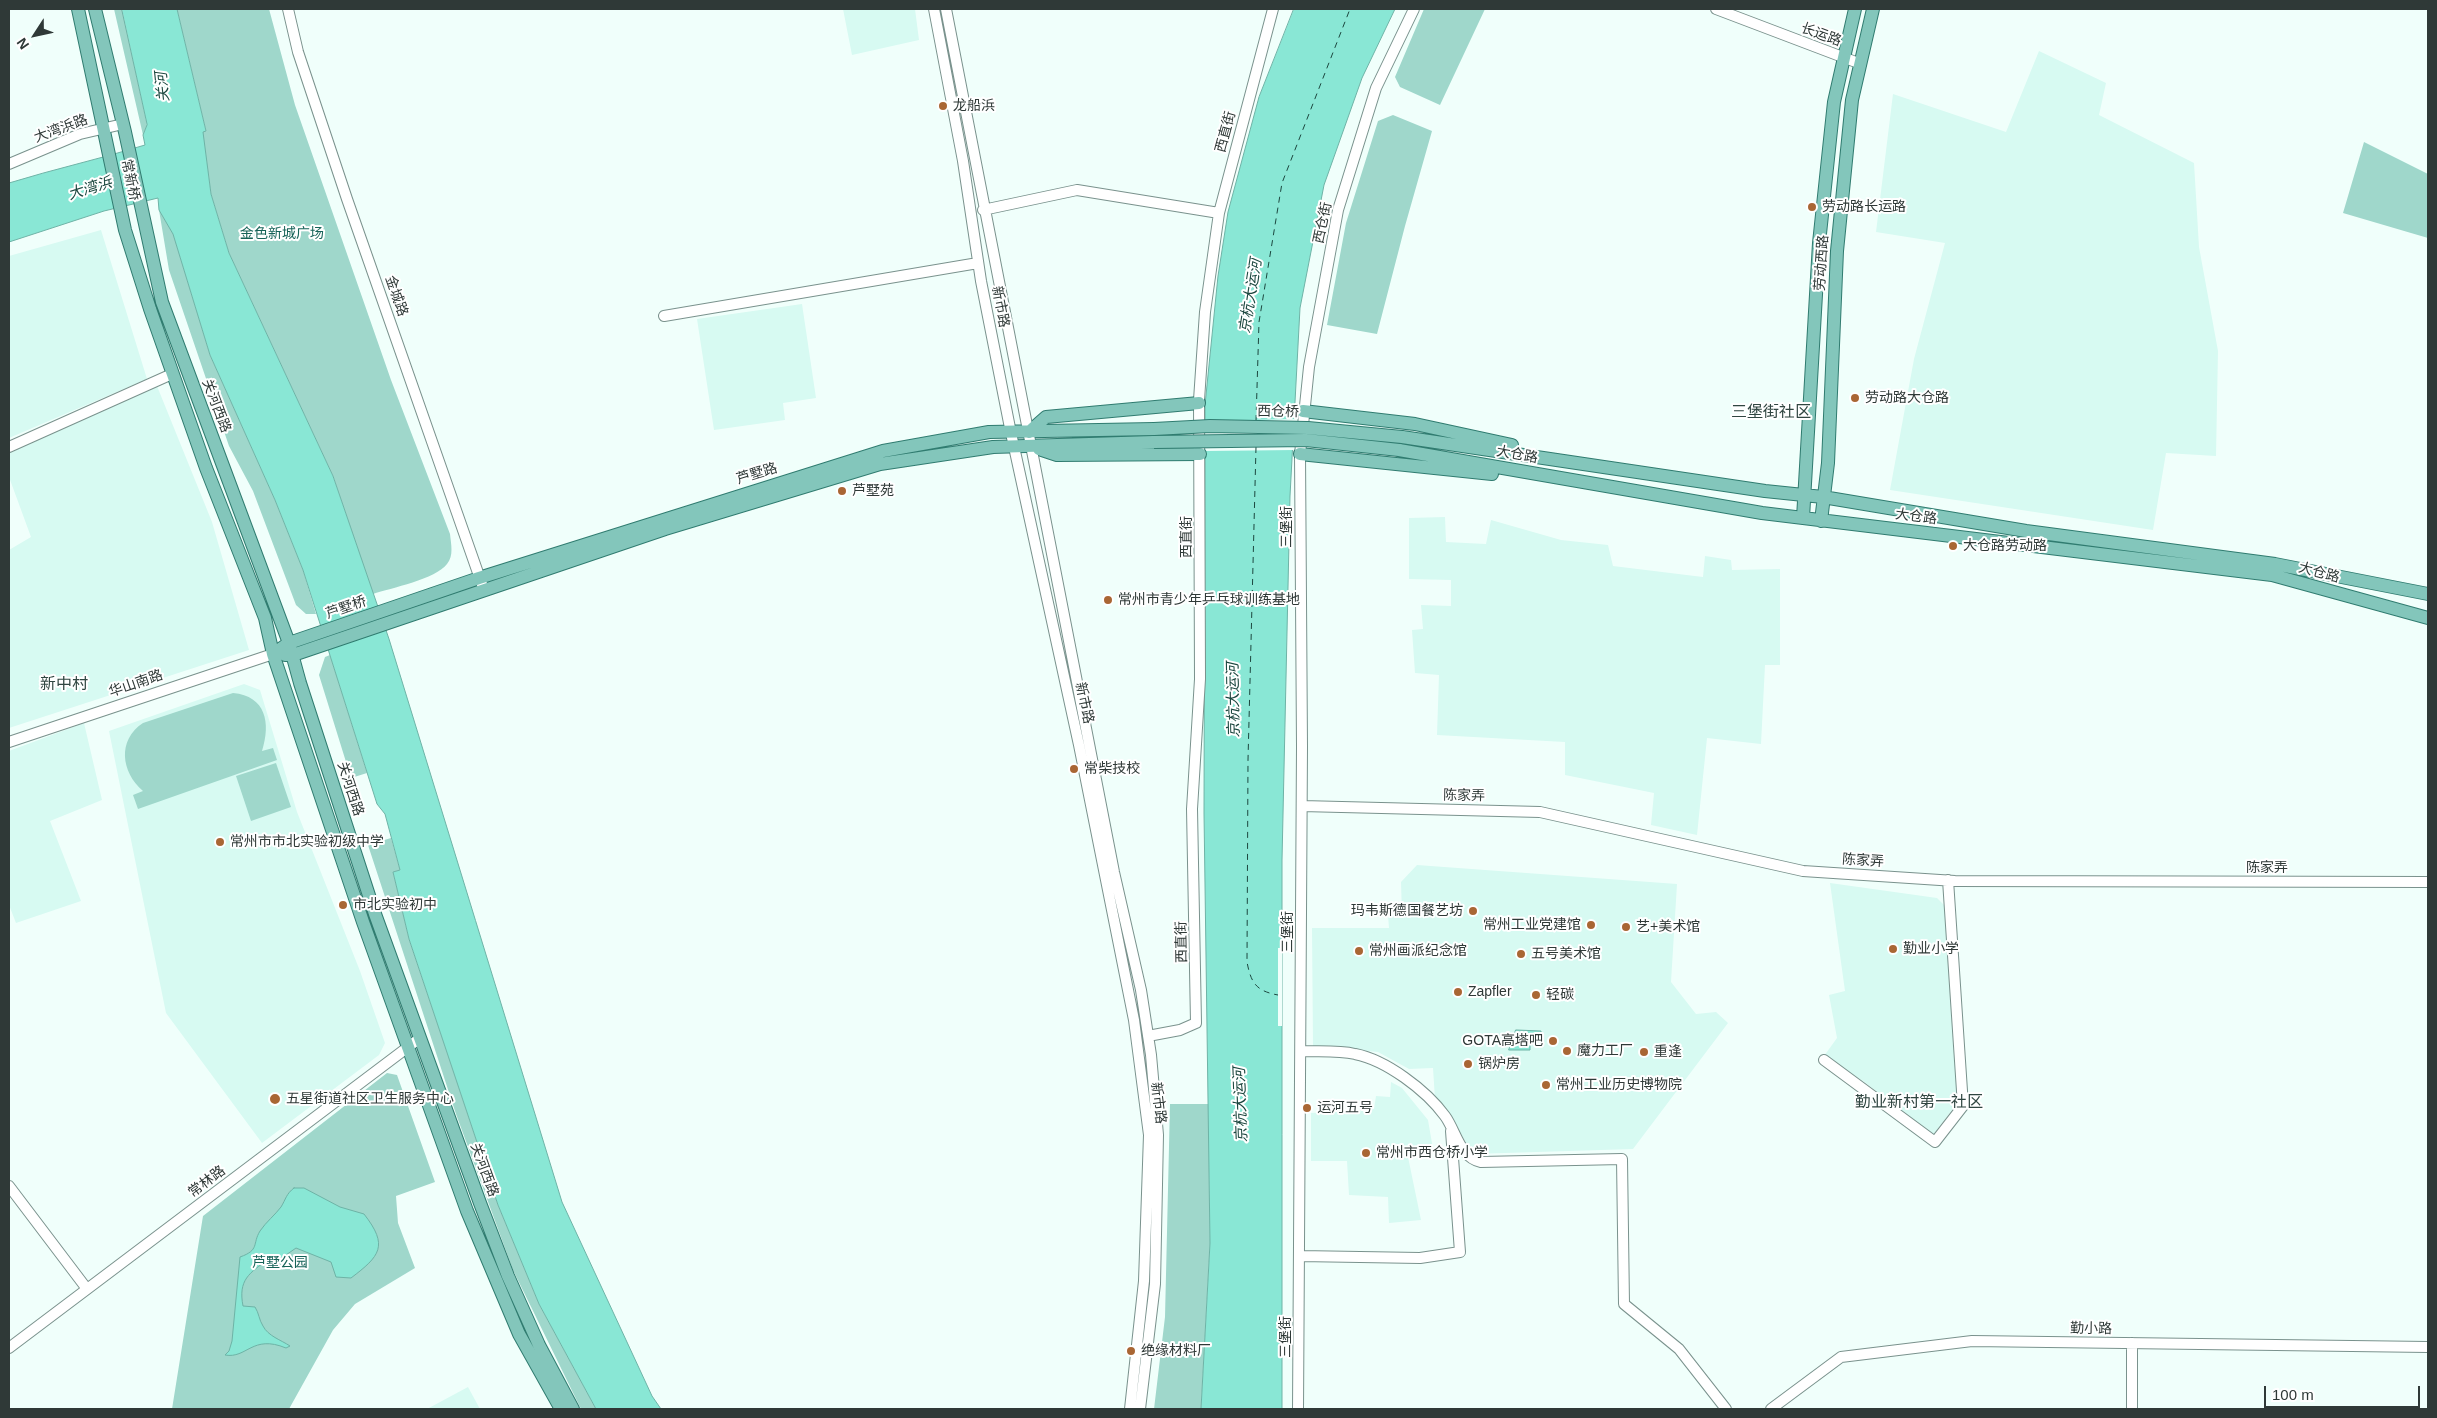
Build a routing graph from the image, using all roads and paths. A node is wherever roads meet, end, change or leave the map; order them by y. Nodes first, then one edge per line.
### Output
1 (78, 9) edge
2 (95, 9) edge
3 (288, 9) edge
4 (934, 9) edge
5 (946, 9) edge
6 (1274, 9) edge
7 (1414, 9) edge
8 (1716, 9) edge
9 (1855, 9) edge
10 (1874, 9) edge
11 (1843, 58) junction
12 (1861, 64) junction
13 (124, 128) junction
14 (105, 133) junction
15 (9, 164) edge
16 (983, 210) junction
17 (1219, 213) junction
18 (145, 224) joint
19 (978, 263) junction
20 (664, 316) dead end
21 (172, 374) junction
22 (1199, 403) junction
23 (1303, 410) junction
24 (1011, 432) junction
25 (1029, 432) junction
26 (1154, 435) junction
27 (1402, 437) joint
28 (1014, 446) junction
29 (1032, 446) junction
30 (9, 448) edge
31 (1399, 450) joint
32 (1200, 454) junction
33 (1300, 454) junction
34 (1614, 468) junction
35 (1615, 488) junction
36 (1805, 495) junction
37 (1823, 497) junction
38 (1803, 518) junction
39 (1821, 521) junction
40 (479, 578) junction
41 (484, 590) junction
42 (2428, 594) edge
43 (383, 618) junction
44 (2428, 618) edge
45 (291, 649) junction
46 (273, 654) junction
47 (9, 742) edge
48 (1302, 806) junction
49 (1948, 880) junction
50 (2428, 882) edge
51 (1148, 1036) junction
52 (420, 1038) junction
53 (408, 1048) junction
54 (1301, 1051) junction
55 (1824, 1060) dead end
56 (1451, 1126) junction
57 (9, 1186) edge
58 (1300, 1256) junction
59 (87, 1289) junction
60 (2132, 1343) junction
61 (2428, 1347) edge
62 (9, 1348) edge
63 (561, 1409) edge
64 (573, 1409) edge
65 (1130, 1409) edge
66 (1140, 1409) edge
67 (1298, 1409) edge
68 (1726, 1409) edge
69 (1772, 1409) edge
70 (2132, 1409) edge

1 - 14 main road
2 - 13 main road
3 - 40 street, 金城路
4 - 19 street, 新市路
5 - 16 street, 新市路
6 - 17 street, 西直街
7 - 23 street, 西仓街
8 - 11 street, 长运路
9 - 11 main road, 劳动西路
10 - 12 main road, 劳动西路
11 - 12 street, 长运路
11 - 36 main road, 劳动西路
12 - 37 main road, 劳动西路
13 - 14 street, 大湾浜路
13 - 18 main road, 常新桥
14 - 15 street, 大湾浜路
14 - 21 main road, 常新桥
16 - 17 street
16 - 25 street, 新市路
17 - 22 street, 西直街
18 - 45 main road, 关河西路
19 - 20 street
19 - 24 street, 新市路
21 - 30 street
21 - 46 main road
22 - 25 main road
22 - 32 street, 西直街
23 - 33 street, 西仓街
23 - 34 main road
24 - 25 main road, 芦墅路
24 - 28 street, 新市路
24 - 40 main road, 芦墅路
25 - 26 main road, 芦墅路
25 - 29 street, 新市路
26 - 27 main road, 西仓桥, bridge
26 - 29 main road, 芦墅路
26 - 31 main road, 西仓桥, bridge
27 - 34 main road, 大仓路
28 - 29 main road, 芦墅路
28 - 41 main road, 芦墅路
28 - 65 street, 新市路
29 - 32 main road
29 - 51 street, 新市路
31 - 35 main road, 大仓路
32 - 51 street, 西直街
33 - 35 main road
33 - 48 street, 三堡街
34 - 36 main road, 大仓路
35 - 38 main road, 大仓路
36 - 37 main road, 大仓路
36 - 38 main road, 劳动西路
37 - 39 main road, 劳动西路
37 - 42 main road, 大仓路
38 - 39 main road, 大仓路
39 - 44 main road, 大仓路
40 - 41 street, 金城路
40 - 43 main road, 芦墅路
41 - 43 main road, 芦墅路
43 - 45 main road, 芦墅桥
45 - 46 main road
45 - 52 main road, 关河西路
46 - 47 street, 华山南路
46 - 53 main road
48 - 49 street, 陈家弄
48 - 54 street, 三堡街
49 - 50 street, 陈家弄
49 - 55 street
51 - 66 street, 新市路
52 - 53 street, 常林路
52 - 64 main road, 关河西路
53 - 59 street, 常林路
53 - 63 main road
54 - 56 street
54 - 58 street, 三堡街
56 - 58 street
56 - 68 street
57 - 59 street
58 - 67 street, 三堡街
59 - 62 street, 常林路
60 - 61 street, 勤小路
60 - 69 street, 勤小路
60 - 70 street

